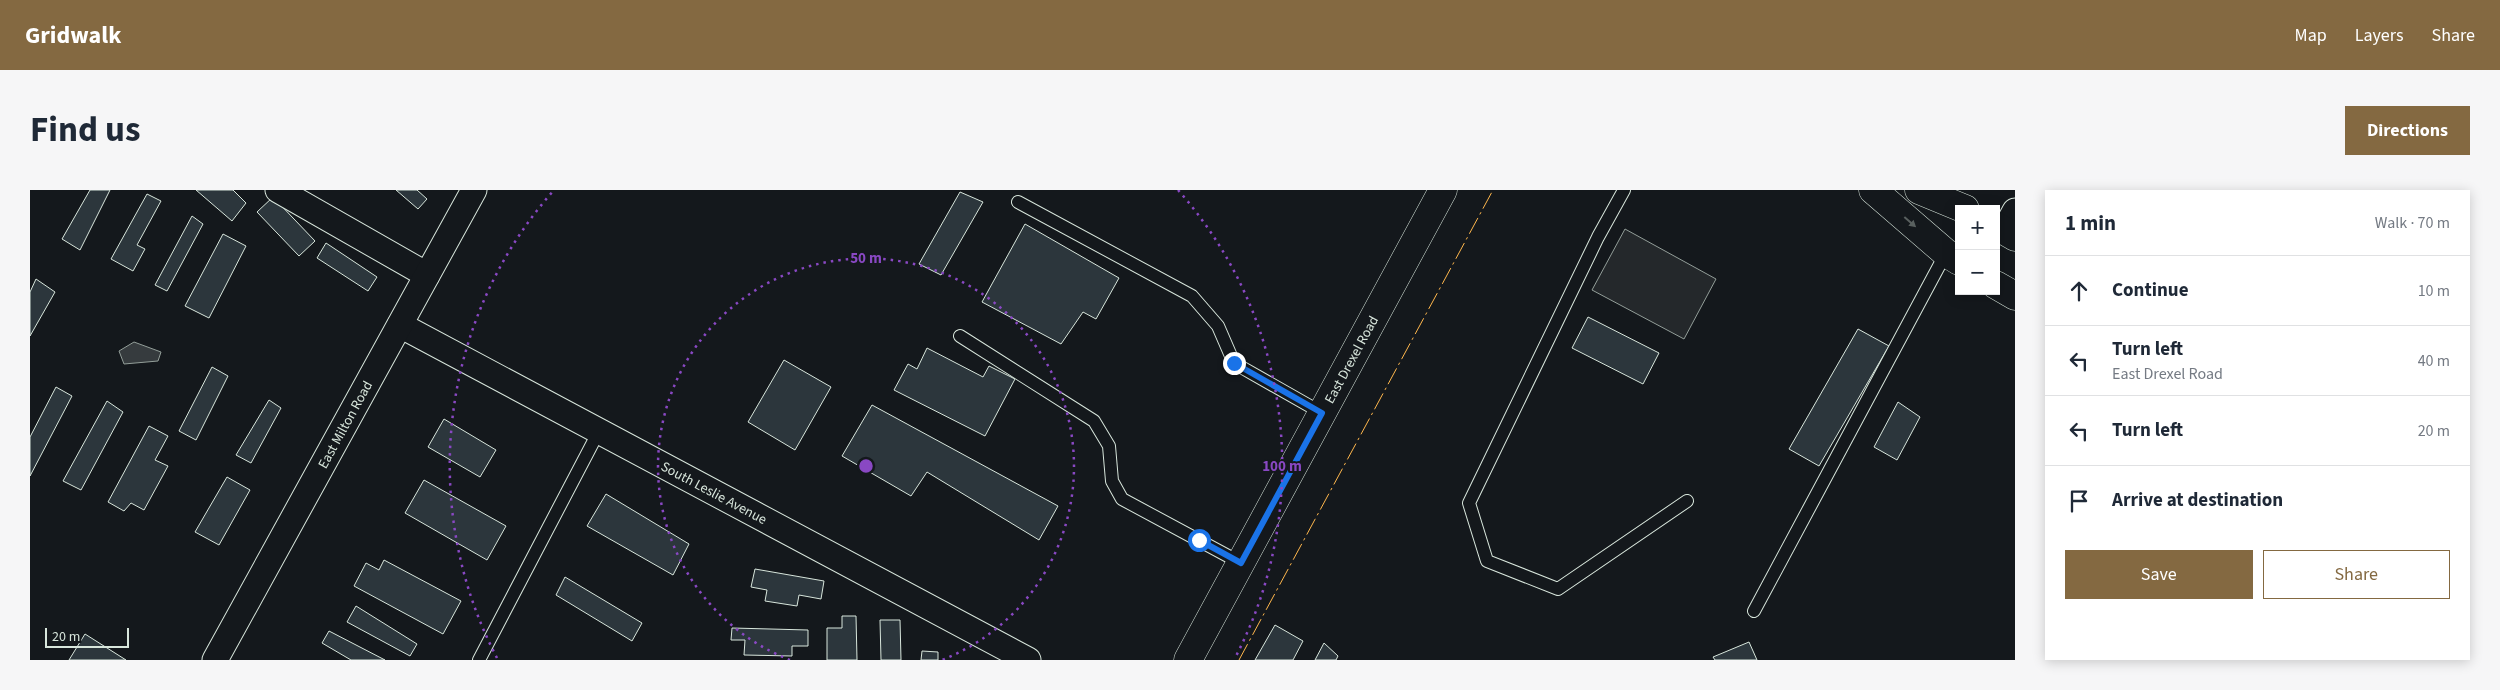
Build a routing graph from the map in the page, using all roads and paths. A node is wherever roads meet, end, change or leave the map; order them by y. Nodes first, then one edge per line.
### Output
1 (278, 190) edge
2 (474, 190) edge
3 (1443, 190) edge
4 (1624, 190) edge
5 (1873, 190) edge
6 (1919, 190) edge
7 (1018, 202) dead end
8 (1955, 205) edge
9 (1952, 257) edge
10 (428, 275) junction
11 (2000, 287) edge
12 (2015, 296) edge
13 (400, 326) junction
14 (960, 336) dead end
15 (1322, 413) junction
16 (599, 432) junction
17 (1687, 501) dead end
18 (1241, 563) junction
19 (1754, 611) dead end
20 (215, 660) edge
21 (479, 660) edge
22 (1028, 660) edge
23 (1188, 660) edge

1 - 10 street
2 - 10 street, East Milton Road
3 - 15 street, East Drexel Road
4 - 17 lane
5 -> 9 street
6 - 8 street
7 - 15 lane
9 - 19 lane
10 - 13 street, East Milton Road
11 - 12 street
13 - 16 street, South Leslie Avenue
13 - 20 street, East Milton Road
14 - 18 lane
15 - 18 street, East Drexel Road
16 - 21 lane
16 - 22 street, South Leslie Avenue
18 - 23 street, East Drexel Road

